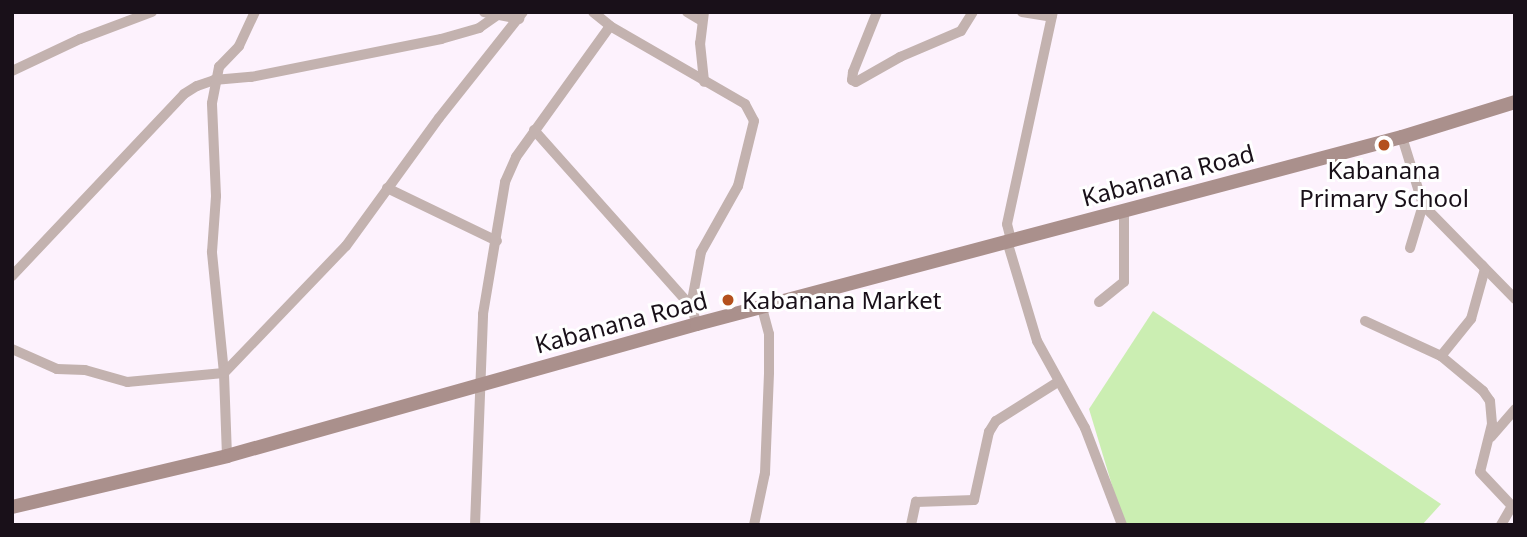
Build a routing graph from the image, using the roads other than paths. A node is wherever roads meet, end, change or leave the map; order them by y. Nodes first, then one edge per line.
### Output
1 (152, 12) edge
2 (255, 12) edge
3 (484, 12) edge
4 (593, 12) edge
5 (687, 12) edge
6 (877, 12) edge
7 (973, 12) edge
8 (1022, 12) edge
9 (521, 15) edge
10 (1053, 15) edge
11 (496, 16) junction
12 (703, 16) edge
13 (610, 26) junction
14 (12, 71) edge
15 (215, 80) junction
16 (704, 82) junction
17 (1515, 103) edge
18 (1500, 107) junction
19 (1515, 114) edge
20 (534, 130) junction
21 (1402, 136) junction
22 (387, 187) junction
23 (1423, 205) junction
24 (1124, 211) junction
25 (497, 240) junction
26 (1009, 240) junction
27 (1410, 248) dead end
28 (1480, 261) junction
29 (12, 276) edge
30 (1515, 299) edge
31 (1099, 302) dead end
32 (691, 306) junction
33 (762, 307) junction
34 (1365, 321) dead end
35 (697, 324) junction
36 (12, 349) edge
37 (1441, 356) junction
38 (224, 373) junction
39 (1058, 382) junction
40 (481, 384) junction
41 (1515, 410) edge
42 (1491, 437) junction
43 (227, 456) junction
44 (12, 507) edge
45 (475, 525) edge
46 (754, 525) edge
47 (911, 525) edge
48 (1122, 525) edge
49 (1501, 525) edge

1 - 14 street
2 - 15 street
3 - 11 street
4 - 13 street
5 - 12 street
6 - 7 street
8 - 10 street
9 - 11 street
9 - 22 street
10 - 26 street
11 - 15 street
12 - 16 street
13 - 16 street
13 - 20 street
15 - 29 street
15 - 38 street
16 - 32 street
17 - 18 street, Kabanana Road
18 - 19 street
18 - 21 street, Kabanana Road
20 - 25 street
20 - 32 street
21 - 23 street
21 - 24 street, Kabanana Road
22 - 25 street
22 - 38 street
23 - 27 street
23 - 28 street
24 - 26 street, Kabanana Road
24 - 31 street
25 - 40 street
26 - 33 street, Kabanana Road
26 - 39 street
28 - 30 street
28 - 37 street
32 - 35 street
33 - 35 street, Kabanana Road
33 - 46 street
34 - 37 street
35 - 40 street, Kabanana Road
36 - 38 street
37 - 42 street
38 - 43 street
39 - 47 street
39 - 48 street
40 - 43 street, Kabanana Road
40 - 45 street
41 - 42 street
42 - 49 street
43 - 44 street, Kabanana Road

